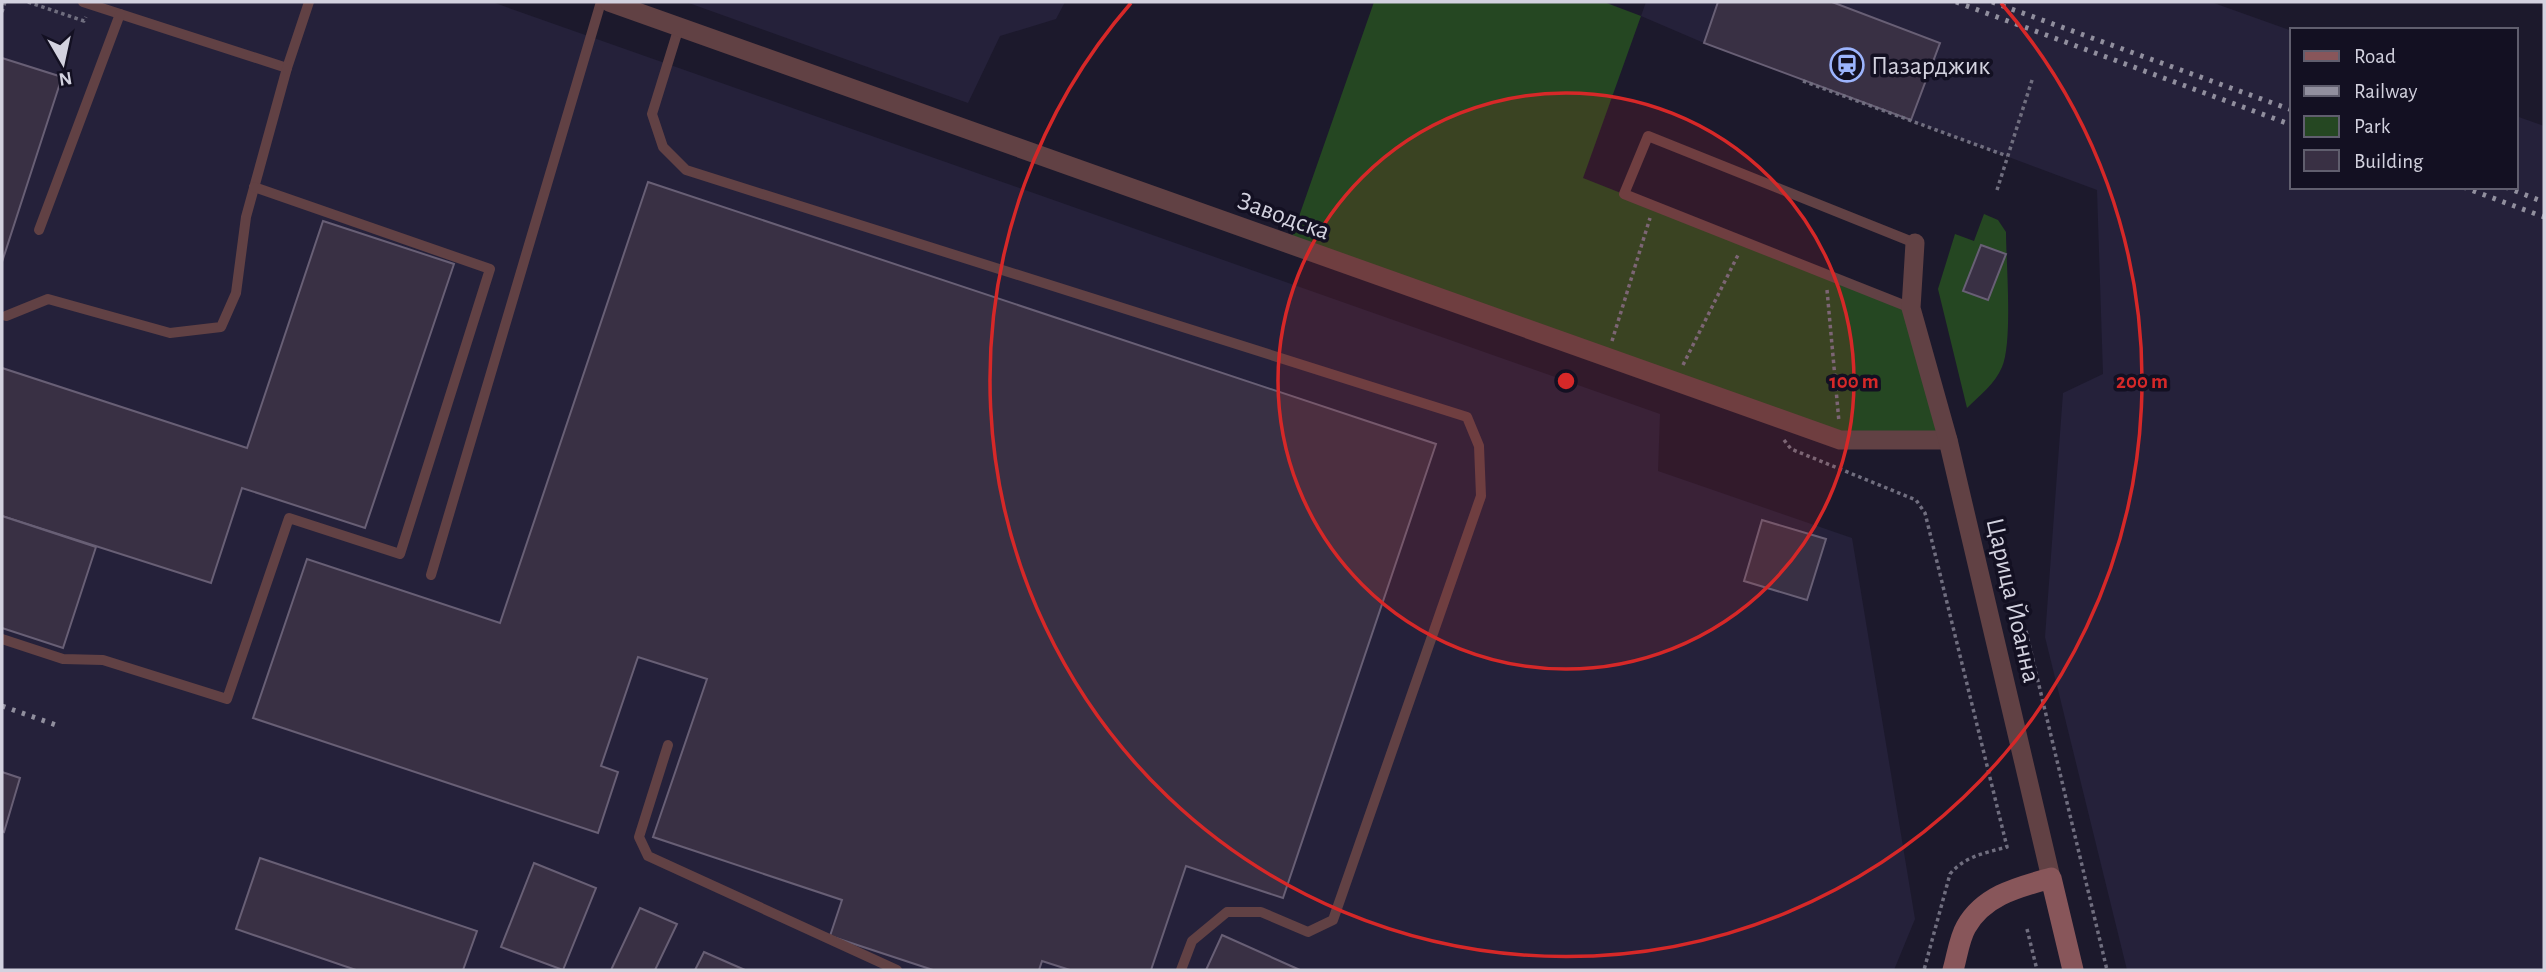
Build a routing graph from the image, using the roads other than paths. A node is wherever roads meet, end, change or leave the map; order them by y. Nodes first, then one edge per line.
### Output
1 (309, 2) edge
2 (601, 2) edge
3 (609, 2) edge
4 (87, 3) edge
5 (120, 14) junction
6 (679, 27) junction
7 (287, 68) junction
8 (254, 187) junction
9 (40, 230) dead end
10 (1915, 243) joint
11 (1911, 308) junction
12 (6, 316) dead end
13 (1948, 440) junction
14 (430, 575) dead end
15 (2, 639) edge
16 (668, 745) dead end
17 (2051, 878) junction
18 (897, 970) edge
19 (1181, 970) edge
20 (1954, 970) edge
21 (2073, 970) edge

1 - 7 lane
2 - 14 lane
3 - 6 street, Заводска
4 - 5 lane
5 - 7 lane
5 - 9 lane
6 - 13 street, Заводска
6 - 19 lane
7 - 8 lane
8 - 12 lane
8 - 15 lane
10 - 11 street, Царица Йоанна
10 - 11 lane
11 - 13 street, Царица Йоанна
13 - 17 street, Царица Йоанна
16 - 18 lane
17 - 20 street
17 - 21 street, Царица Йоанна

